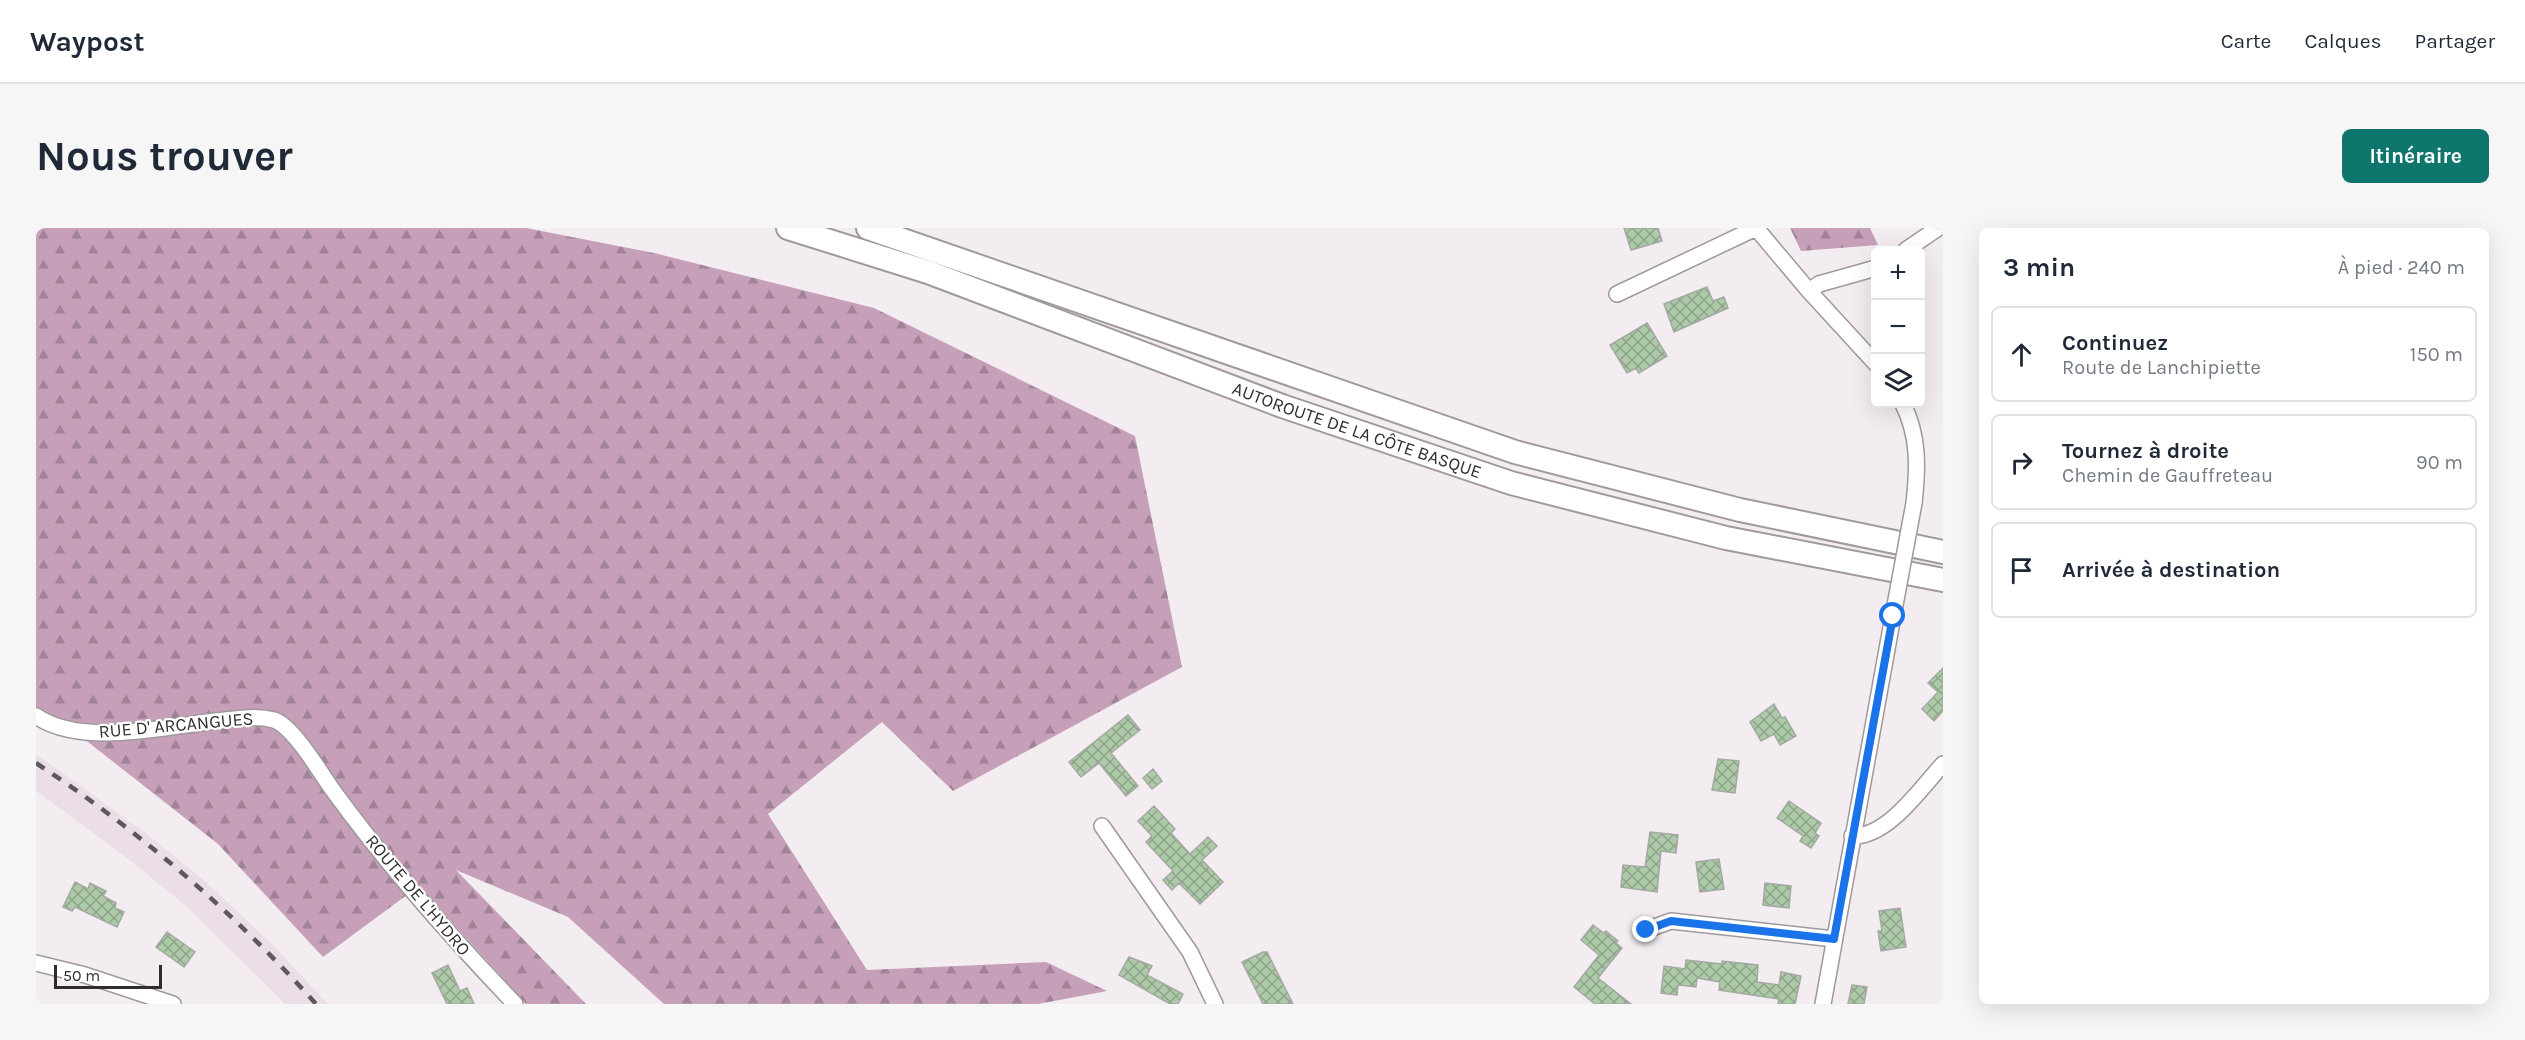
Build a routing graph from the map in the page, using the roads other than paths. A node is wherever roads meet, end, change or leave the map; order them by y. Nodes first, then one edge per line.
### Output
1 (788, 228) edge
2 (868, 228) edge
3 (1756, 228) edge
4 (1938, 228) edge
5 (1912, 246) edge
6 (1871, 269) edge
7 (1809, 291) junction
8 (1617, 294) dead end
9 (1871, 360) edge
10 (1905, 408) edge
11 (1943, 552) edge
12 (1943, 580) edge
13 (36, 716) edge
14 (1943, 764) edge
15 (326, 781) joint
16 (1102, 826) dead end
17 (1852, 836) junction
18 (1646, 930) dead end
19 (1834, 939) junction
20 (36, 963) edge
21 (173, 1004) edge
22 (515, 1004) edge
23 (1215, 1004) edge
24 (1823, 1004) edge

1 - 12 highway, AUTOROUTE DE LA CÔTE BASQUE
2 - 11 highway, AUTOROUTE DE LA CÔTE BASQUE
3 - 7 street
3 - 8 street
4 - 5 street
6 - 7 street
7 - 9 street
10 - 17 street, bridge
13 - 15 street, RUE D' ARCANGUES
14 - 17 street
15 - 22 street, ROUTE DE L'HYDRO
16 - 23 street
17 - 19 street
18 - 19 street
19 - 24 street
20 - 21 street

